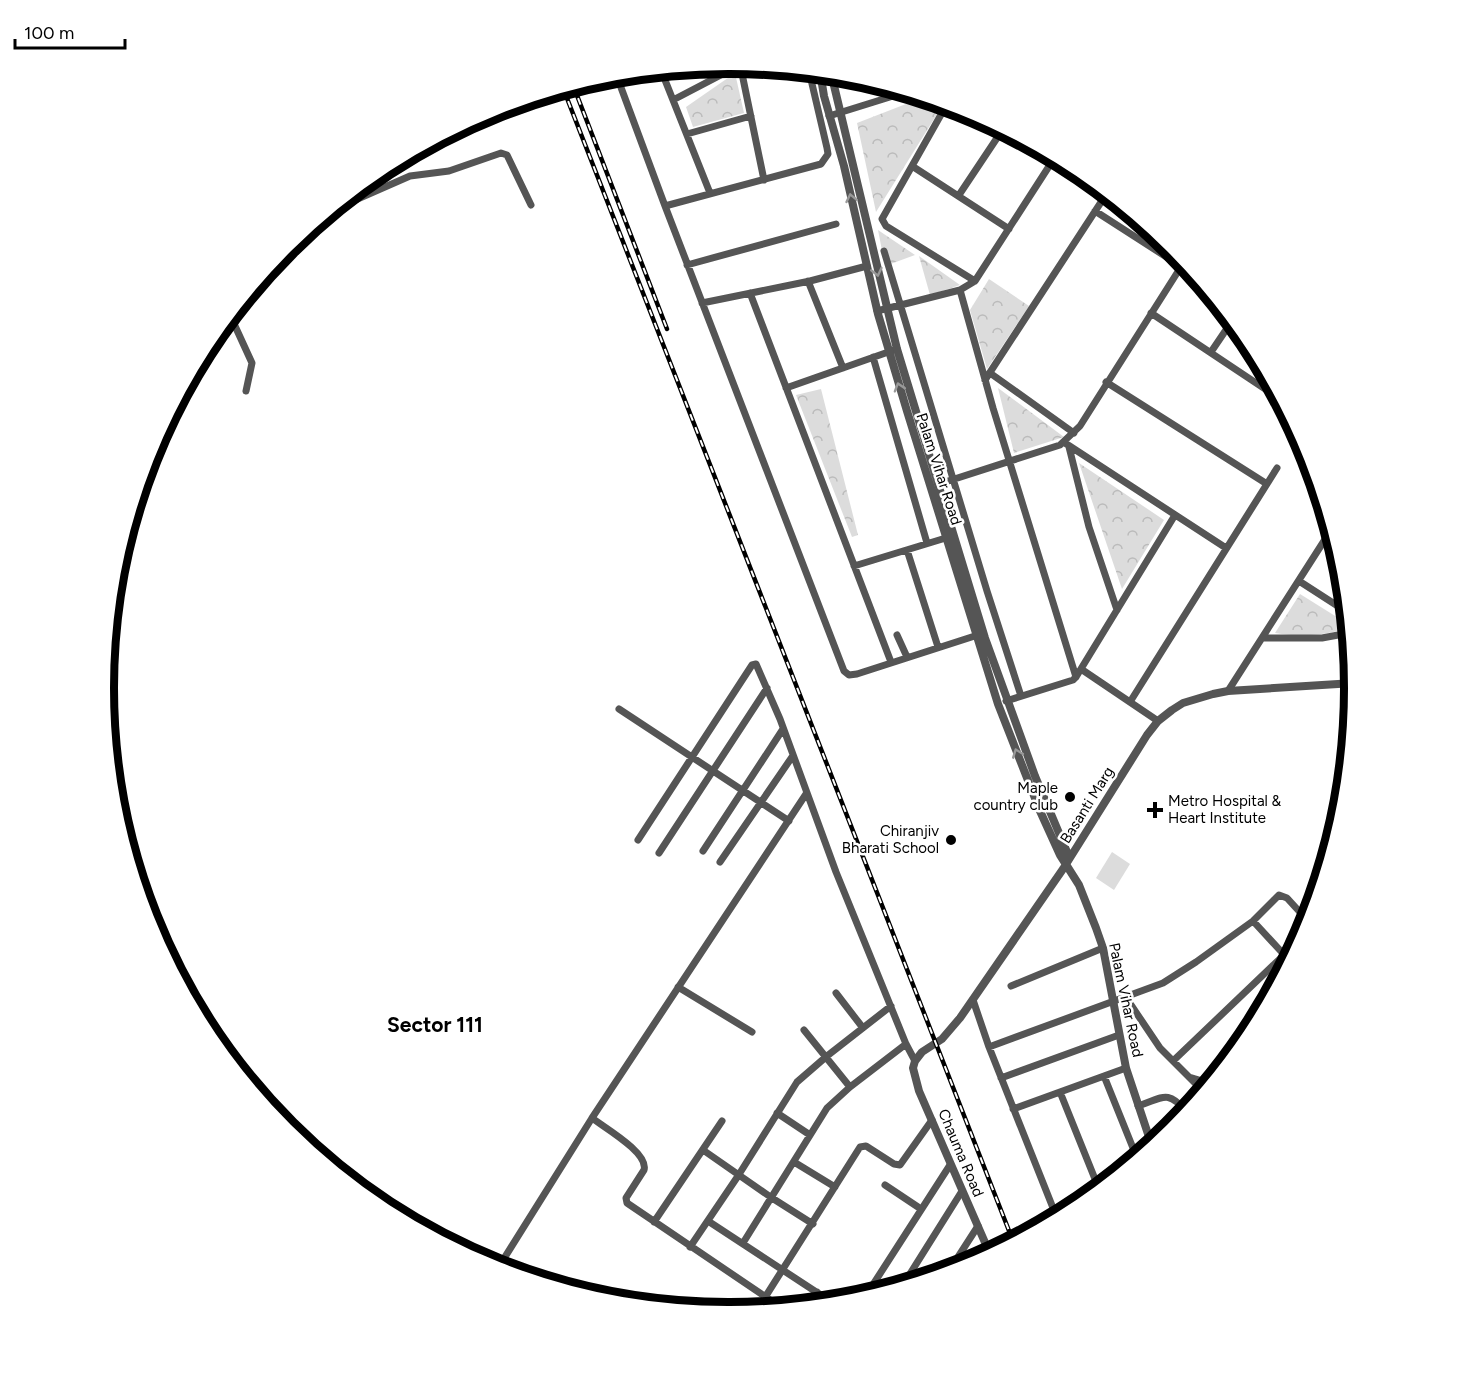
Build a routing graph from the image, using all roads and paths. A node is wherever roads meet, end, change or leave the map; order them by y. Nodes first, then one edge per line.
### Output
1 (721, 74) edge
2 (742, 74) edge
3 (664, 78) edge
4 (811, 79) edge
5 (822, 81) edge
6 (619, 83) edge
7 (833, 83) edge
8 (894, 96) edge
9 (673, 100) junction
10 (840, 112) junction
11 (943, 112) edge
12 (751, 116) junction
13 (829, 116) junction
14 (687, 134) junction
15 (998, 136) edge
16 (1050, 165) edge
17 (912, 166) junction
18 (764, 180) junction
19 (366, 192) edge
20 (710, 194) junction
21 (959, 195) junction
22 (1103, 200) edge
23 (531, 205) dead end
24 (665, 206) junction
25 (1095, 211) junction
26 (836, 224) dead end
27 (1009, 228) junction
28 (884, 251) dead end
29 (1163, 252) edge
30 (687, 265) junction
31 (867, 266) junction
32 (1179, 270) edge
33 (808, 281) junction
34 (975, 281) junction
35 (960, 290) junction
36 (750, 293) junction
37 (702, 303) junction
38 (900, 307) junction
39 (882, 310) junction
40 (1151, 313) junction
41 (234, 324) edge
42 (1227, 328) edge
43 (893, 350) junction
44 (1211, 352) junction
45 (873, 357) junction
46 (843, 368) junction
47 (990, 373) junction
48 (985, 380) junction
49 (1106, 382) junction
50 (786, 388) junction
51 (1265, 389) edge
52 (246, 392) dead end
53 (1074, 433) junction
54 (1067, 445) junction
55 (1010, 463) junction
56 (1277, 468) dead end
57 (954, 480) junction
58 (939, 484) junction
59 (1267, 484) junction
60 (1175, 515) junction
61 (951, 536) junction
62 (1325, 539) edge
63 (927, 543) junction
64 (1226, 548) junction
65 (908, 550) junction
66 (854, 566) junction
67 (1299, 580) junction
68 (1338, 606) edge
69 (1117, 610) junction
70 (897, 635) dead end
71 (980, 635) junction
72 (1341, 635) edge
73 (1262, 638) junction
74 (938, 647) junction
75 (907, 657) junction
76 (891, 662) junction
77 (1081, 669) junction
78 (1076, 677) junction
79 (1344, 684) edge
80 (767, 688) junction
81 (1228, 691) junction
82 (1022, 696) junction
83 (1006, 701) junction
84 (1130, 702) junction
85 (619, 709) dead end
86 (1158, 721) junction
87 (783, 729) junction
88 (692, 756) junction
89 (792, 757) junction
90 (713, 770) junction
91 (742, 790) junction
92 (806, 794) junction
93 (760, 802) junction
94 (789, 821) junction
95 (638, 840) dead end
96 (703, 851) dead end
97 (659, 853) dead end
98 (720, 862) dead end
99 (1067, 863) junction
100 (1301, 913) edge
101 (1253, 921) junction
102 (1102, 948) junction
103 (1283, 953) edge
104 (1276, 967) edge
105 (1011, 986) dead end
106 (678, 987) junction
107 (836, 993) dead end
108 (1125, 996) junction
109 (973, 1000) junction
110 (1113, 1000) junction
111 (891, 1006) junction
112 (863, 1028) junction
113 (804, 1030) dead end
114 (752, 1032) dead end
115 (1119, 1035) junction
116 (906, 1044) junction
117 (989, 1047) junction
118 (827, 1056) junction
119 (915, 1061) junction
120 (1173, 1061) junction
121 (1126, 1068) junction
122 (1104, 1076) junction
123 (1189, 1077) junction
124 (1001, 1078) junction
125 (1201, 1081) edge
126 (1197, 1085) edge
127 (850, 1087) junction
128 (1060, 1092) junction
129 (1180, 1105) edge
130 (1138, 1106) junction
131 (1013, 1109) junction
132 (777, 1113) junction
133 (592, 1118) junction
134 (932, 1120) junction
135 (722, 1121) dead end
136 (810, 1136) junction
137 (1149, 1137) edge
138 (703, 1150) junction
139 (1134, 1150) edge
140 (794, 1162) junction
141 (950, 1165) junction
142 (738, 1176) junction
143 (1096, 1181) edge
144 (885, 1185) dead end
145 (836, 1187) junction
146 (962, 1191) junction
147 (772, 1198) junction
148 (924, 1199) dead end
149 (1053, 1209) edge
150 (917, 1211) junction
151 (708, 1221) junction
152 (654, 1222) junction
153 (813, 1224) junction
154 (978, 1226) junction
155 (743, 1243) junction
156 (986, 1246) edge
157 (690, 1247) junction
158 (958, 1258) edge
159 (503, 1260) edge
160 (783, 1270) junction
161 (909, 1276) edge
162 (872, 1286) edge
163 (817, 1292) junction
164 (822, 1295) edge
165 (814, 1296) edge
166 (765, 1298) junction
167 (763, 1301) edge
168 (770, 1301) edge

1 - 9 street
2 - 12 street
3 - 9 street
4 - 18 street
5 - 13 street, Palam Vihar Road
6 - 24 street
7 - 10 street, Palam Vihar Road
8 - 10 street
9 - 14 street
10 - 13 street
10 -> 39 street, Palam Vihar Road
11 - 17 street
12 - 14 street
12 - 18 street
31 -> 13 street, Palam Vihar Road
14 - 20 street
15 - 21 street
16 - 27 street
17 - 21 street
17 - 34 street
18 - 20 street
19 - 23 street
20 - 24 street
21 - 27 street
22 - 25 street
24 - 30 street
25 - 29 street
25 - 47 street
26 - 30 street
27 - 34 street
28 - 38 street
30 - 37 street
31 - 33 street
31 - 39 street, Palam Vihar Road
32 - 40 street
33 - 36 street
33 - 46 street
34 - 35 street
35 - 38 street
35 - 48 street
36 - 37 street
36 - 50 street
37 - 76 street
38 - 39 street
38 - 57 street
39 - 43 street, Palam Vihar Road
40 - 44 street
40 - 49 street
41 - 52 street
42 - 44 street
43 - 45 street
43 - 58 street, Palam Vihar Road
61 -> 43 street, Palam Vihar Road
44 - 51 street
45 - 46 street
45 - 63 street
46 - 50 street
47 - 48 street
47 - 53 street
48 - 55 street
49 - 53 street
49 - 59 street
50 - 66 street
53 - 54 street
54 - 55 street
54 - 60 street
54 - 69 street
55 - 57 street
55 - 78 street
56 - 59 street
57 - 58 street
57 - 82 street
58 - 61 street, Palam Vihar Road
59 - 64 street
60 - 64 street
60 - 69 street
61 - 63 street
61 - 71 street, Palam Vihar Road
62 - 67 street
63 - 65 street
64 - 84 street
65 - 66 street
65 - 74 street
66 - 76 street
67 - 68 street
67 - 73 street
69 - 77 street
70 - 75 street
71 - 74 street
71 - 83 street, Palam Vihar Road
99 -> 71 street, Palam Vihar Road
72 - 73 street
73 - 81 street
74 - 75 street
75 - 76 street
77 - 78 street
77 - 84 street
78 - 82 street
79 - 81 street, Basanti Marg
80 - 87 street
80 - 88 street
80 - 90 street
81 - 86 street, Basanti Marg
82 - 83 street
83 - 99 street, Palam Vihar Road
84 - 86 street
85 - 88 street
86 - 99 street, Basanti Marg
87 - 89 street
87 - 91 street
88 - 90 street
88 - 95 street
89 - 92 street
89 - 93 street
90 - 91 street
90 - 97 street
91 - 93 street
91 - 96 street
92 - 94 street
92 - 111 street
93 - 94 street
93 - 98 street
94 - 106 street
99 - 102 street, Palam Vihar Road
99 - 109 street, Basanti Marg
100 - 101 street
101 - 103 street
101 - 108 street
102 - 105 street
102 - 110 street, Palam Vihar Road
104 - 120 street
106 - 114 street
106 - 133 street
107 - 112 street
108 - 110 street
108 - 120 street
109 - 117 street
109 - 119 street, Basanti Marg
110 - 115 street, Palam Vihar Road
110 - 117 street
111 - 112 street
111 - 116 street
112 - 118 street
113 - 118 street
115 - 121 street, Palam Vihar Road
115 - 124 street
116 - 119 street
116 - 127 street
117 - 124 street
118 - 127 street
118 - 132 street
119 - 134 street, Chauma Road
120 - 123 street
121 - 122 street
121 - 130 street, Palam Vihar Road
122 - 128 street
122 - 139 street
123 - 125 street
123 - 126 street
124 - 131 street
127 - 136 street
128 - 131 street
128 - 143 street
129 - 130 street
130 - 137 street, Palam Vihar Road
131 - 149 street
132 - 136 street
132 - 142 street
133 - 152 street
133 - 159 street
134 - 141 street, Chauma Road
134 - 145 street
135 - 138 street
136 - 140 street
138 - 142 street
138 - 152 street
140 - 145 street
140 - 147 street
141 - 146 street, Chauma Road
141 - 150 street
142 - 147 street
142 - 151 street
144 - 150 street
145 - 153 street
146 - 154 street, Chauma Road
146 - 161 street
147 - 153 street
147 - 155 street
148 - 150 street
150 - 162 street
151 - 155 street
151 - 157 street
152 - 157 street
153 - 160 street
154 - 156 street, Chauma Road
154 - 158 street
155 - 160 street
157 - 166 street
160 - 163 street
160 - 166 street
163 - 164 street
163 - 165 street
166 - 167 street
166 - 168 street

